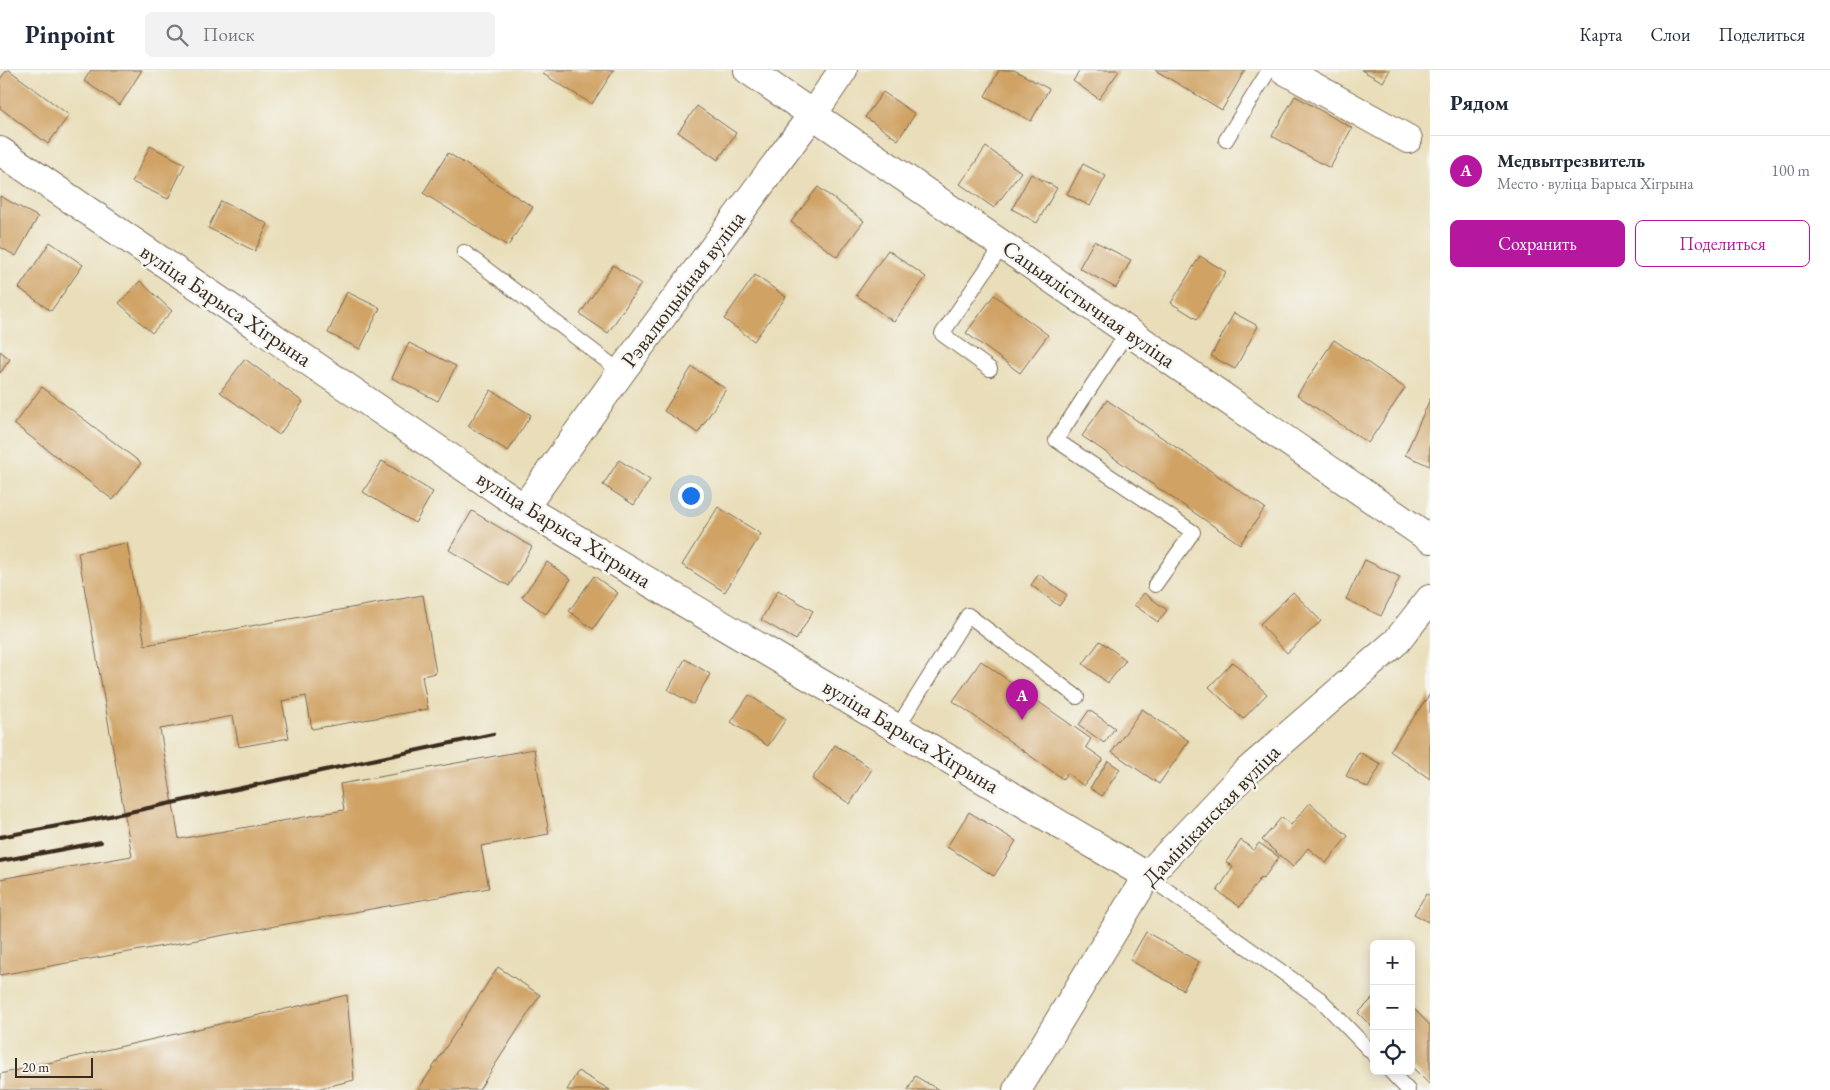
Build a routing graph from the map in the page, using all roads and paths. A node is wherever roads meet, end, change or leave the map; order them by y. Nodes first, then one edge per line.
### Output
1 (748, 70) edge
2 (843, 70) edge
3 (1269, 70) edge
4 (1284, 70) edge
5 (813, 114) junction
6 (1408, 139) dead end
7 (1226, 140) dead end
8 (0, 151) edge
9 (1003, 245) junction
10 (464, 252) dead end
11 (1128, 331) junction
12 (990, 369) dead end
13 (621, 372) junction
14 (524, 508) junction
15 (1430, 539) edge
16 (1155, 585) dead end
17 (1430, 599) edge
18 (1077, 697) dead end
19 (897, 728) junction
20 (1147, 876) junction
21 (1370, 1051) edge
22 (1394, 1075) edge
23 (1017, 1090) edge
24 (1408, 1090) edge

1 - 5 street, Сацыялістычная вуліца
2 - 5 street, Рэвалюцыйная вуліца
3 - 7 lane
4 - 6 street
5 - 9 street, Сацыялістычная вуліца
5 - 13 street, Рэвалюцыйная вуліца
8 - 14 street, вуліца Барыса Хігрына
9 - 11 street, Сацыялістычная вуліца
9 - 12 lane
10 - 13 lane
11 - 15 street, Сацыялістычная вуліца
11 - 16 lane
13 - 14 street, Рэвалюцыйная вуліца
14 - 19 street, вуліца Барыса Хігрына
17 - 20 street, Дамініканская вуліца
18 - 19 lane
19 - 20 street, вуліца Барыса Хігрына
20 - 21 lane
20 - 23 street, Дамініканская вуліца
22 - 24 lane

